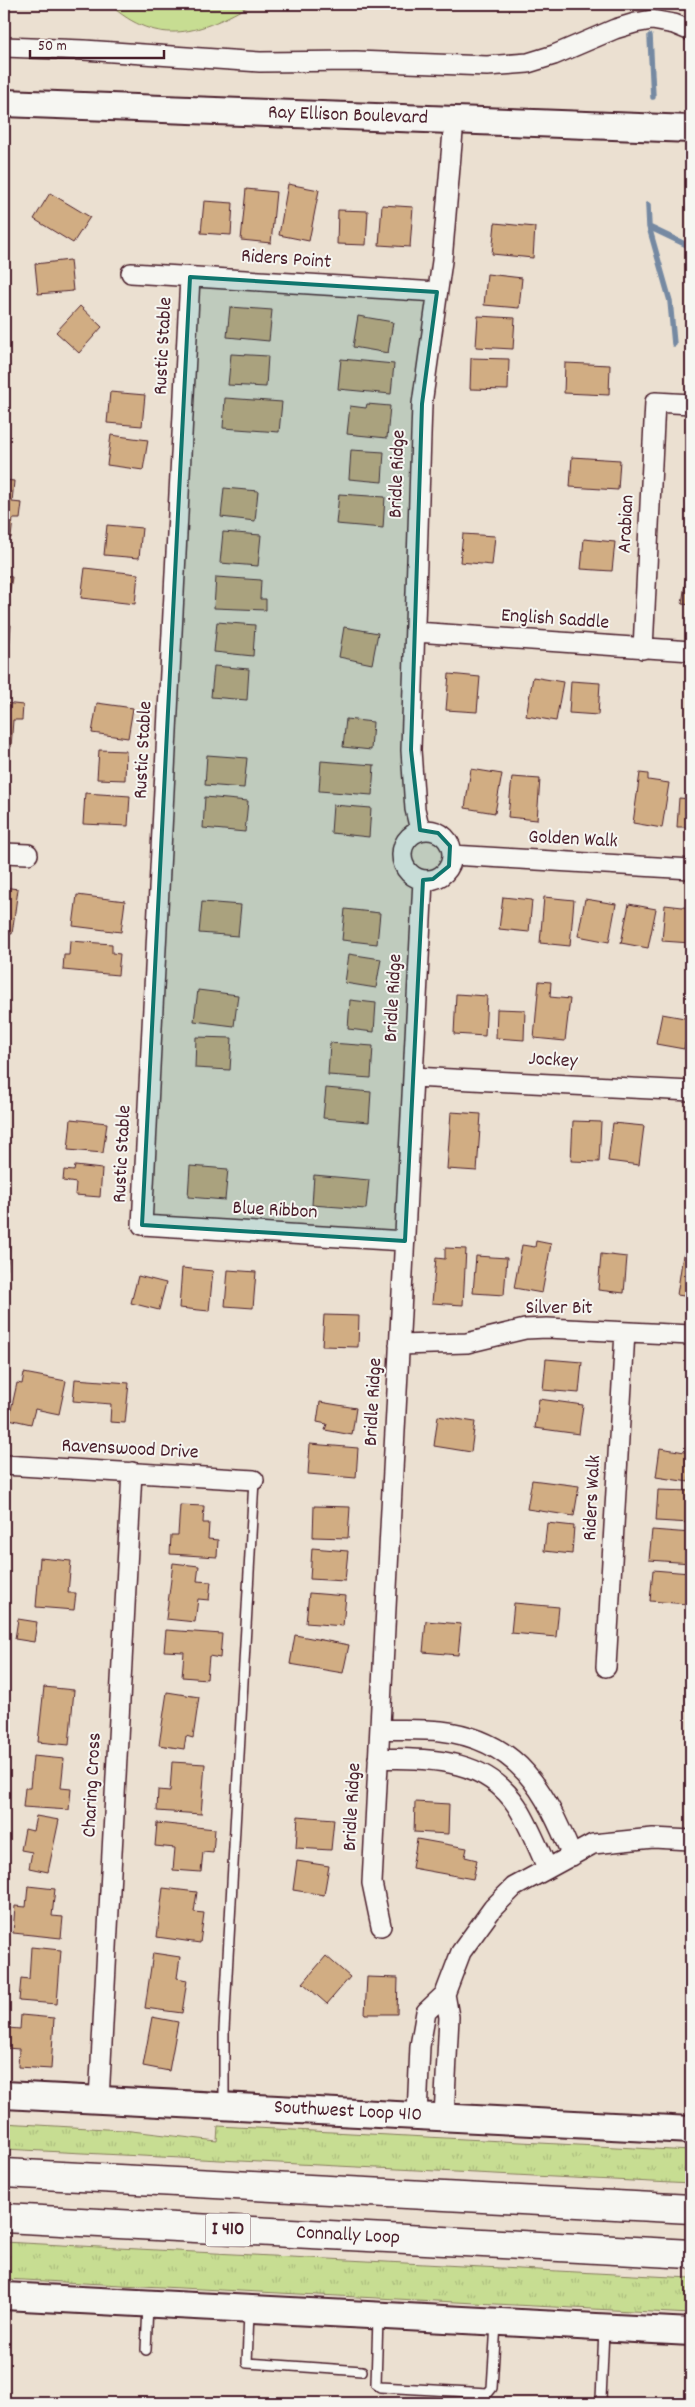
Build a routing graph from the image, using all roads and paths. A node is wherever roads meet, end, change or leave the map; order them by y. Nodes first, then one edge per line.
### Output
1 (691, 31) edge
2 (4, 47) edge
3 (4, 103) edge
4 (454, 120) junction
5 (691, 129) edge
6 (131, 273) dead end
7 (190, 277) junction
8 (437, 292) junction
9 (691, 404) edge
10 (416, 632) junction
11 (643, 649) junction
12 (691, 651) edge
13 (420, 830) junction
14 (4, 853) edge
15 (28, 854) dead end
16 (452, 855) junction
17 (691, 869) edge
18 (423, 880) junction
19 (413, 1077) junction
20 (691, 1091) edge
21 (142, 1226) joint
22 (405, 1241) junction
23 (625, 1332) junction
24 (691, 1335) edge
25 (399, 1344) junction
26 (4, 1465) edge
27 (132, 1472) junction
28 (254, 1480) joint
29 (606, 1667) dead end
30 (380, 1729) junction
31 (378, 1758) junction
32 (691, 1840) edge
33 (572, 1856) junction
34 (547, 1868) junction
35 (381, 1926) dead end
36 (445, 1994) junction
37 (4, 2095) edge
38 (99, 2100) junction
39 (224, 2106) junction
40 (417, 2115) junction
41 (444, 2117) junction
42 (691, 2130) edge
43 (4, 2173) edge
44 (691, 2209) edge
45 (4, 2218) edge
46 (691, 2254) edge
47 (4, 2296) edge
48 (148, 2303) junction
49 (249, 2309) junction
50 (378, 2316) junction
51 (496, 2322) junction
52 (604, 2327) junction
53 (691, 2332) edge
54 (146, 2350) dead end
55 (362, 2372) dead end
56 (605, 2403) edge

1 - 2 street
3 - 4 main road, Ray Ellison Boulevard
4 - 5 main road, Ray Ellison Boulevard
4 - 8 street, Bridle Ridge
6 - 7 street, Riders Point
7 - 8 street, Riders Point
7 - 21 street, Rustic Stable
8 - 10 street, Bridle Ridge
9 - 11 street, Arabian
10 - 11 street, English Saddle
10 - 13 street, Bridle Ridge
11 - 12 street, English Saddle
13 - 16 street
13 - 18 street
14 - 15 street
16 - 17 street, Golden Walk
16 - 18 street
18 - 19 street, Bridle Ridge
19 - 20 street, Jockey
19 - 22 street, Bridle Ridge
21 - 22 street, Blue Ribbon
22 - 25 street, Bridle Ridge
23 - 24 street, Silver Bit
23 - 25 street, Silver Bit
23 - 29 street, Riders Walk
25 - 30 street, Bridle Ridge
26 - 27 street, Ravenswood Drive
27 - 28 street, Ravenswood Drive
27 - 38 street, Charing Cross
28 - 39 lane
30 - 31 street, Bridle Ridge
30 - 33 street
31 - 34 street
31 - 35 street, Bridle Ridge
32 - 33 street
33 - 34 street
34 - 36 street
36 - 40 street
36 - 41 street
37 - 38 main road, Southwest Loop 410
38 - 39 main road, Southwest Loop 410
39 - 40 main road, Southwest Loop 410
40 - 41 main road, Southwest Loop 410
41 - 42 main road, Southwest Loop 410
43 - 44 highway, I 410
45 - 46 highway, Connally Loop / I 410
47 - 48 main road
48 - 49 main road
48 - 54 lane
49 - 50 main road
49 - 55 lane
50 - 51 main road
50 - 51 lane
51 - 52 main road
52 - 53 main road
52 - 56 lane

